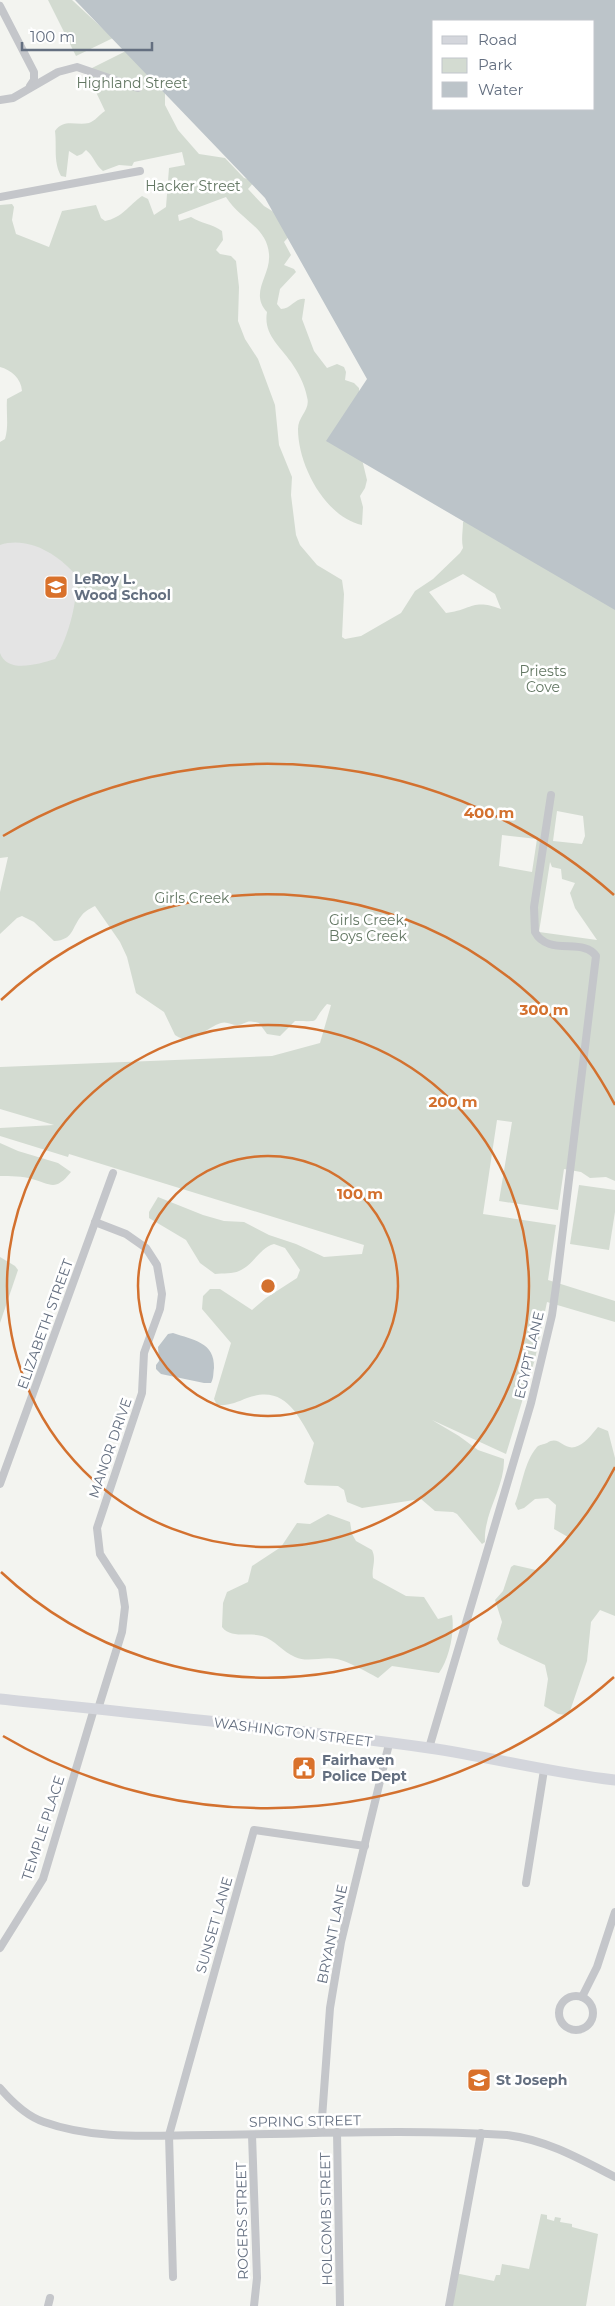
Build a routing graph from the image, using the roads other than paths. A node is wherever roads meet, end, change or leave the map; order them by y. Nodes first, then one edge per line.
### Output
1 (0, 6) edge
2 (29, 87) junction
3 (138, 88) dead end
4 (0, 100) edge
5 (140, 171) dead end
6 (0, 197) edge
7 (551, 795) dead end
8 (113, 1173) dead end
9 (96, 1222) junction
10 (0, 1484) edge
11 (0, 1698) edge
12 (96, 1709) junction
13 (388, 1744) junction
14 (429, 1748) junction
15 (544, 1770) junction
16 (615, 1780) edge
17 (365, 1846) junction
18 (526, 1883) dead end
19 (615, 1912) edge
20 (0, 1948) edge
21 (582, 1997) junction
22 (0, 2088) edge
23 (321, 2132) junction
24 (337, 2132) junction
25 (481, 2133) junction
26 (169, 2135) junction
27 (252, 2135) junction
28 (615, 2177) edge
29 (173, 2277) dead end
30 (254, 2306) edge
31 (340, 2306) edge
32 (449, 2306) edge

1 - 2 street
2 - 3 street
2 - 4 street
5 - 6 street
7 - 14 street, EGYPT LANE
8 - 9 street, ELIZABETH STREET
9 - 10 street, ELIZABETH STREET
9 - 12 street, MANOR DRIVE
11 - 12 main road, WASHINGTON STREET
12 - 13 main road, WASHINGTON STREET
12 - 20 street, TEMPLE PLACE
13 - 14 main road, WASHINGTON STREET
13 - 17 street, BRYANT LANE
14 - 15 main road, WASHINGTON STREET
15 - 16 main road, WASHINGTON STREET
15 - 18 street
17 - 23 street, BRYANT LANE
17 - 26 street, SUNSET LANE
19 - 21 street
21 - 21 street
22 - 26 street, SPRING STREET
23 - 24 street, SPRING STREET
23 - 27 street, SPRING STREET
24 - 25 street, SPRING STREET
24 - 31 street, HOLCOMB STREET
25 - 28 street, SPRING STREET
25 - 32 street
26 - 27 street, SPRING STREET
26 - 29 street
27 - 30 street, ROGERS STREET

